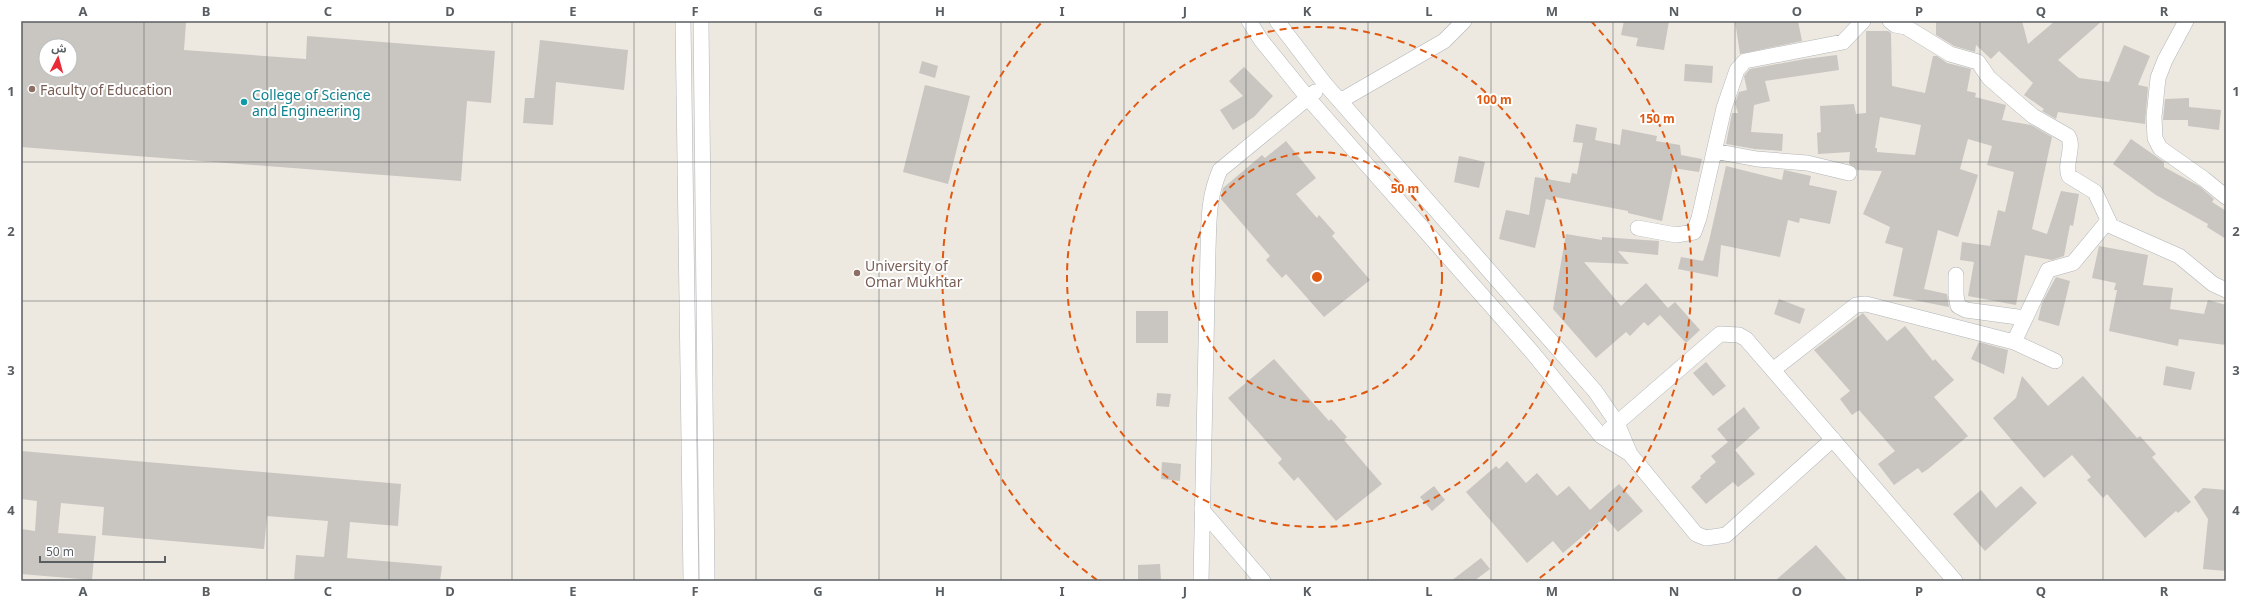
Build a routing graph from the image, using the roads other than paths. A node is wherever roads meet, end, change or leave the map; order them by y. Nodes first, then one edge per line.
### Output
1 (683, 21) edge
2 (701, 21) edge
3 (1249, 21) edge
4 (1277, 21) edge
5 (1464, 21) edge
6 (1863, 21) edge
7 (1890, 21) edge
8 (2186, 21) edge
9 (1912, 24) edge
10 (1325, 84) junction
11 (1308, 98) junction
12 (1340, 101) junction
13 (1714, 151) junction
14 (1849, 173) dead end
15 (2226, 197) edge
16 (2107, 222) junction
17 (1638, 228) dead end
18 (1956, 275) dead end
19 (2226, 290) edge
20 (2025, 318) junction
21 (2014, 342) junction
22 (2055, 361) dead end
23 (1773, 370) junction
24 (1617, 423) junction
25 (1601, 436) junction
26 (1833, 439) junction
27 (1630, 454) junction
28 (1202, 510) junction
29 (691, 581) edge
30 (708, 581) edge
31 (1201, 581) edge
32 (1263, 581) edge
33 (1955, 581) edge

1 - 29 street
2 - 30 street
3 - 11 street
4 - 10 street
5 - 12 street
6 - 13 street
7 - 9 street
8 - 15 street
9 - 16 street
10 - 11 street
10 - 12 street
11 - 25 street
11 - 28 street
12 - 24 street
13 - 14 street
13 - 17 street
16 - 19 street
16 - 20 street
18 - 20 street
20 - 21 street
21 - 22 street
21 - 23 street
23 - 24 street
23 - 26 street
24 - 25 street
24 - 27 street
25 - 27 street
26 - 27 street
26 - 33 street
28 - 31 street
28 - 32 street

